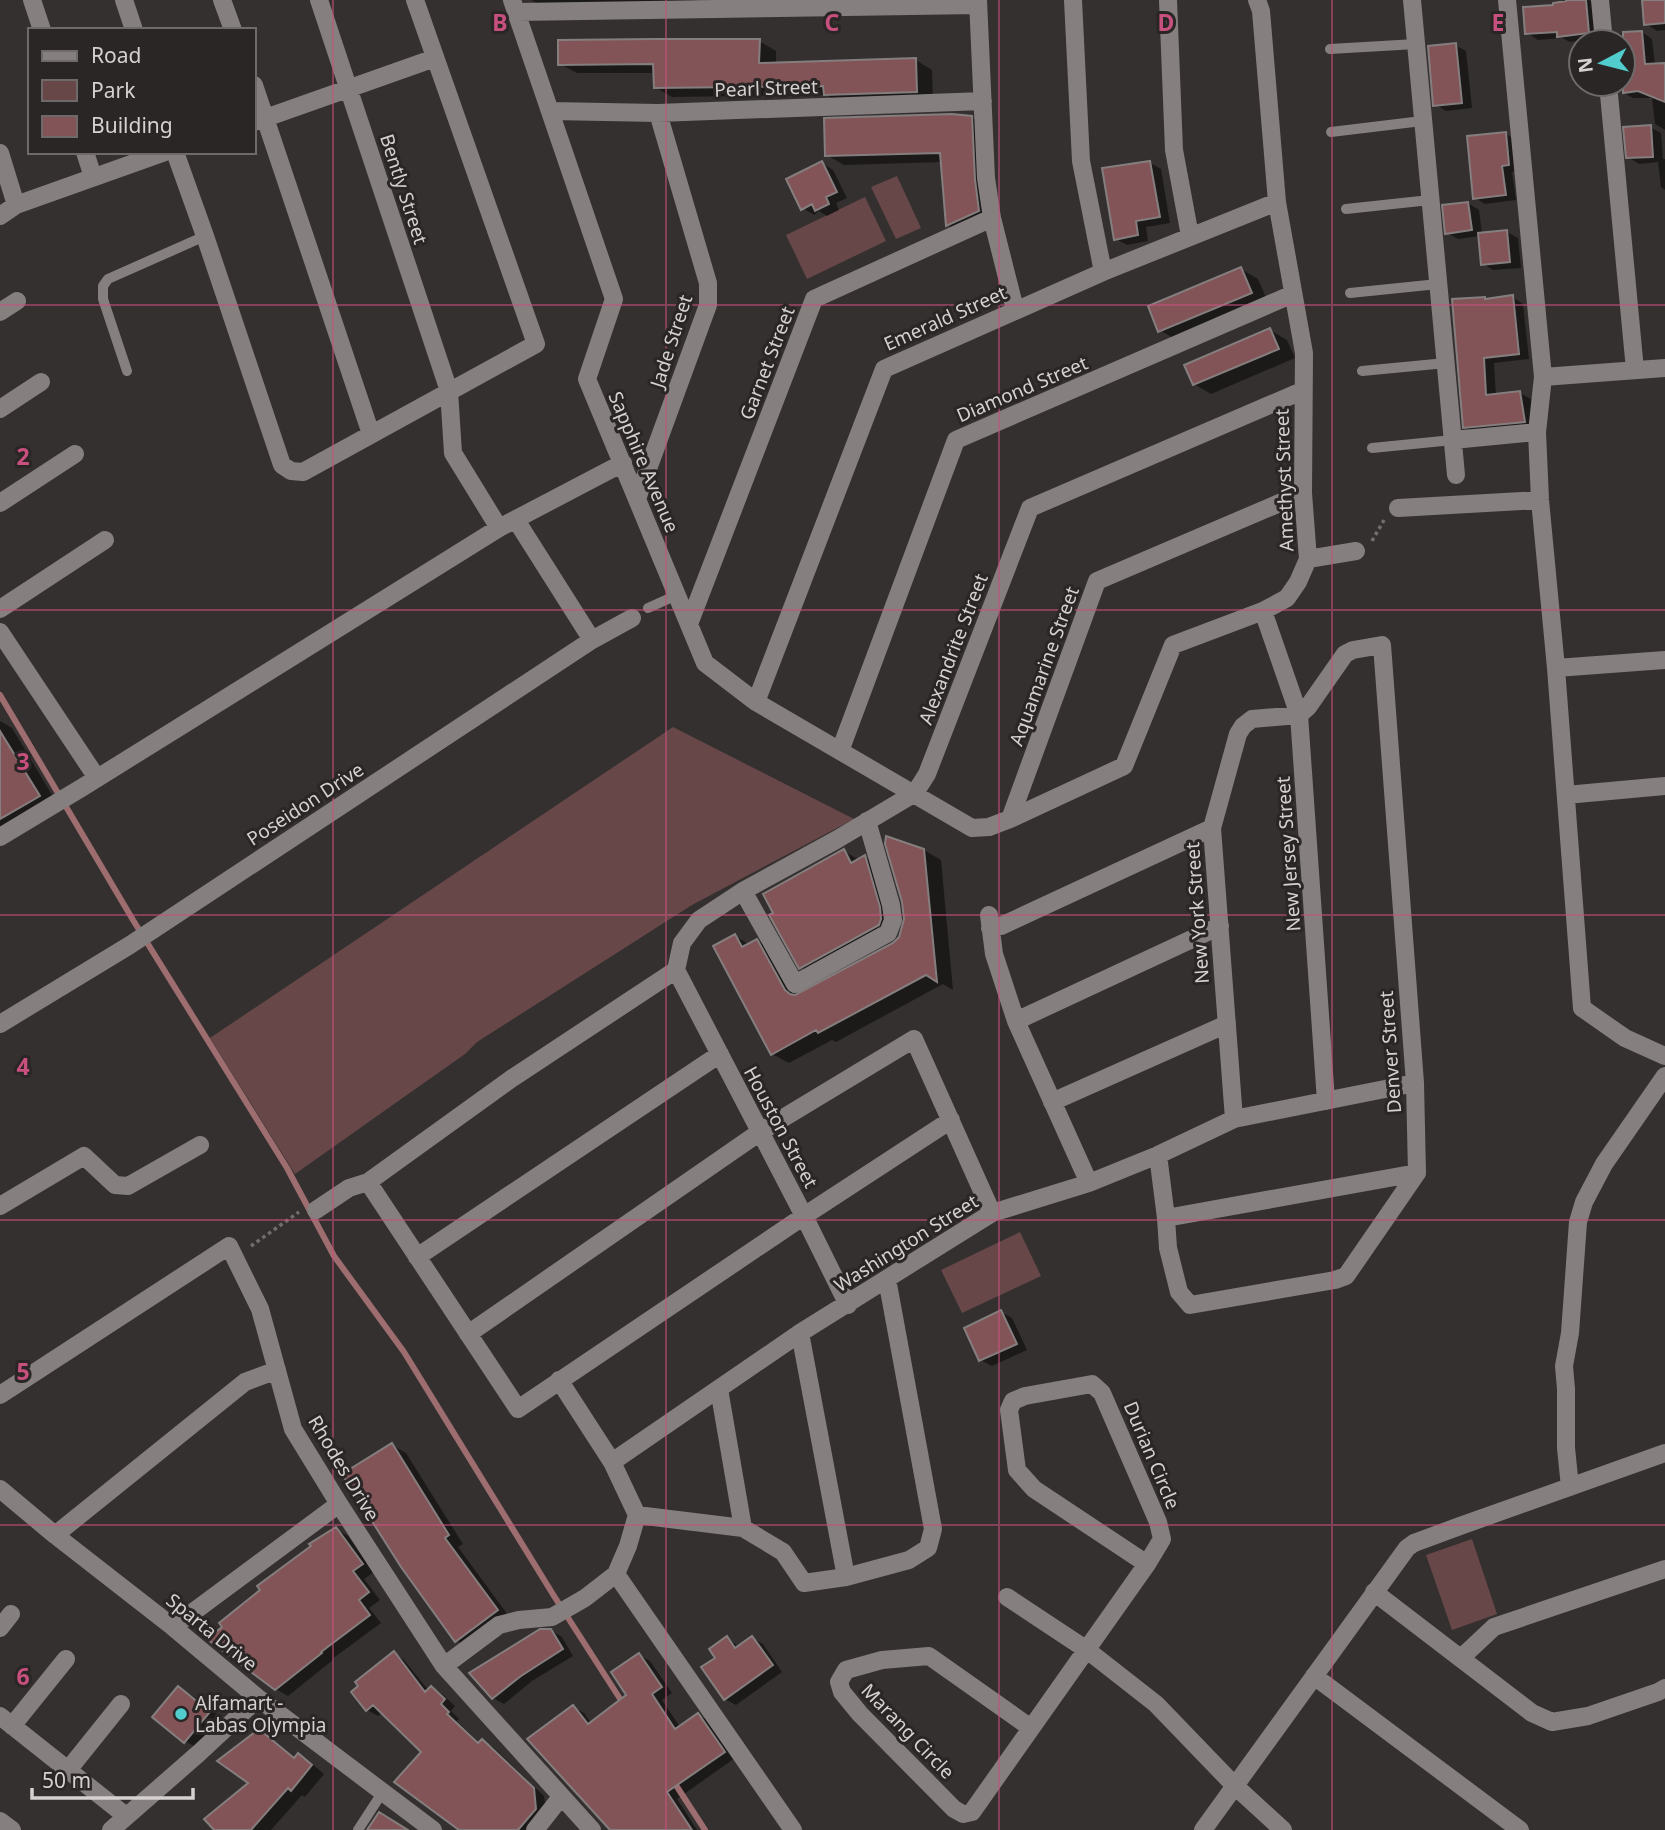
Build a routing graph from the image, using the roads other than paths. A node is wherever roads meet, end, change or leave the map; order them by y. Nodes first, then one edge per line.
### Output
1 (32, 0) edge
2 (124, 0) edge
3 (222, 0) edge
4 (319, 0) edge
5 (415, 0) edge
6 (1073, 0) edge
7 (1168, 0) edge
8 (1257, 0) edge
9 (1412, 0) edge
10 (1507, 0) edge
11 (1600, 0) edge
12 (978, 2) edge
13 (514, 6) edge
14 (41, 28) edge
15 (133, 28) edge
16 (232, 28) edge
17 (1603, 28) edge
18 (1416, 44) junction
19 (1330, 49) dead end
20 (435, 58) junction
21 (349, 89) junction
22 (256, 97) edge
23 (1609, 98) edge
24 (982, 101) junction
25 (551, 111) junction
26 (658, 113) junction
27 (260, 120) edge
28 (1422, 121) junction
29 (1331, 132) dead end
30 (0, 153) edge
31 (86, 154) edge
32 (159, 154) edge
33 (177, 154) edge
34 (93, 177) junction
35 (1430, 200) junction
36 (1277, 202) junction
37 (16, 205) junction
38 (1346, 209) dead end
39 (0, 216) edge
40 (992, 218) junction
41 (205, 236) junction
42 (1191, 236) junction
43 (1102, 272) junction
44 (1438, 284) junction
45 (1350, 293) dead end
46 (1293, 295) junction
47 (17, 301) dead end
48 (1015, 309) junction
49 (0, 312) edge
50 (1446, 363) junction
51 (1665, 368) edge
52 (1635, 370) junction
53 (127, 371) dead end
54 (1362, 371) dead end
55 (1543, 377) junction
56 (41, 382) dead end
57 (449, 391) junction
58 (1302, 391) junction
59 (0, 409) edge
60 (1537, 432) junction
61 (372, 434) junction
62 (1453, 440) junction
63 (1372, 447) dead end
64 (75, 454) dead end
65 (623, 463) junction
66 (1456, 475) dead end
67 (1303, 493) junction
68 (638, 499) junction
69 (1540, 500) junction
70 (0, 503) edge
71 (1398, 508) road end
72 (516, 520) junction
73 (499, 528) junction
74 (105, 540) dead end
75 (1356, 551) road end
76 (1308, 559) junction
77 (677, 595) junction
78 (648, 608) dead end
79 (0, 610) edge
80 (1263, 611) junction
81 (632, 618) dead end
82 (689, 624) junction
83 (0, 632) edge
84 (592, 640) junction
85 (1665, 660) edge
86 (1556, 668) junction
87 (756, 702) junction
88 (1299, 715) junction
89 (840, 751) junction
90 (90, 783) junction
91 (1665, 786) edge
92 (915, 793) junction
93 (1566, 795) junction
94 (1010, 819) junction
95 (867, 821) junction
96 (1212, 828) junction
97 (0, 837) edge
98 (743, 891) junction
99 (1220, 926) junction
100 (676, 970) junction
101 (1016, 1021) junction
102 (0, 1024) edge
103 (1227, 1024) junction
104 (720, 1054) junction
105 (1665, 1056) edge
106 (1665, 1076) edge
107 (1415, 1083) junction
108 (1326, 1101) junction
109 (1052, 1102) junction
110 (1234, 1119) junction
111 (951, 1120) junction
112 (760, 1132) junction
113 (200, 1145) dead end
114 (1158, 1155) junction
115 (1417, 1173) junction
116 (368, 1182) junction
117 (1088, 1183) junction
118 (0, 1206) edge
119 (310, 1209) road end
120 (992, 1213) junction
121 (804, 1216) junction
122 (1166, 1218) junction
123 (417, 1257) junction
124 (887, 1279) junction
125 (848, 1305) junction
126 (800, 1333) junction
127 (468, 1334) junction
128 (277, 1370) junction
129 (559, 1380) junction
130 (719, 1389) junction
131 (0, 1395) edge
132 (1665, 1453) edge
133 (612, 1462) junction
134 (1570, 1486) junction
135 (0, 1489) edge
136 (339, 1504) junction
137 (637, 1515) junction
138 (743, 1528) junction
139 (55, 1535) junction
140 (1147, 1564) junction
141 (1665, 1569) edge
142 (615, 1574) junction
143 (846, 1577) junction
144 (1374, 1592) junction
145 (1007, 1597) dead end
146 (173, 1626) junction
147 (1087, 1650) junction
148 (1461, 1658) junction
149 (66, 1659) dead end
150 (444, 1666) junction
151 (1314, 1676) junction
152 (1665, 1688) edge
153 (258, 1698) junction
154 (121, 1704) dead end
155 (6, 1721) edge
156 (1031, 1728) junction
157 (68, 1770) junction
158 (1236, 1786) junction
159 (382, 1793) junction
160 (561, 1797) junction
161 (963, 1814) joint
162 (126, 1816) junction
163 (0, 1821) edge
164 (12, 1830) edge
165 (111, 1830) edge
166 (358, 1830) edge
167 (433, 1830) edge
168 (535, 1830) edge
169 (592, 1830) edge
170 (793, 1830) edge
171 (1203, 1830) edge
172 (1283, 1830) edge
173 (1520, 1830) edge

1 - 14 street
2 - 15 street
3 - 16 street
4 - 21 street, Bently Street
5 - 20 street
6 - 43 street
7 - 42 street
8 - 36 street, Amethyst Street
9 - 18 street
10 - 55 street
11 - 17 street
12 - 13 street
12 - 24 street
13 - 25 street, Sapphire Avenue
18 - 19 lane
18 - 28 street
20 - 21 street
20 - 57 street
21 - 27 street
21 - 57 street, Bently Street
22 - 27 street
23 - 52 street
24 - 26 street, Pearl Street
24 - 40 street
25 - 26 street, Pearl Street
25 - 65 street, Sapphire Avenue
26 - 68 street, Jade Street
27 - 61 street
28 - 29 lane
28 - 35 street
30 - 37 street
31 - 34 street
32 - 34 street
33 - 41 street
34 - 37 street
35 - 38 lane
35 - 44 street
36 - 42 street, Emerald Street
36 - 46 street, Amethyst Street
37 - 39 street
40 - 48 street
40 - 82 street, Garnet Street
41 - 53 lane
41 - 61 street
42 - 43 street, Emerald Street
43 - 48 street, Emerald Street
44 - 45 lane
44 - 50 street
46 - 58 street, Amethyst Street
46 - 89 street, Diamond Street
47 - 49 street
48 - 87 street, Emerald Street
50 - 54 lane
50 - 62 street
51 - 52 street
52 - 55 street
55 - 60 street
56 - 59 street
57 - 61 street
57 - 73 street, Bently Street
58 - 67 street, Amethyst Street
58 - 92 street, Alexandrite Street
60 - 62 street
60 - 69 street
62 - 63 lane
62 - 66 street
64 - 70 street
65 - 68 street, Sapphire Avenue
65 - 72 street
67 - 76 street, Amethyst Street
67 - 94 street, Aquamarine Street
68 - 77 street, Sapphire Avenue
69 - 71 street
69 - 86 street
72 - 73 street
72 - 84 street
73 - 90 street
74 - 79 street
75 - 76 street
76 - 80 street, Amethyst Street
77 - 78 lane
77 - 82 street, Sapphire Avenue
80 - 88 street, New Jersey Street
80 - 94 street, Amethyst Street
81 - 84 street, Poseidon Drive
82 - 87 street, Sapphire Avenue
83 - 90 street
84 - 102 street, Poseidon Drive
85 - 86 street
86 - 93 street
87 - 89 street, Sapphire Avenue
88 - 96 street, New York Street
88 - 107 street, Denver Street
88 - 108 street, New Jersey Street
89 - 92 street, Sapphire Avenue
90 - 97 street
91 - 93 street
92 - 94 street, Amethyst Street
92 - 95 street, Alexandrite Street
93 - 105 street
95 - 98 street, Alexandrite Street
95 - 98 street
96 - 99 street, New York Street
96 - 101 street
98 - 100 street, Alexandrite Street
99 - 101 street
99 - 103 street, New York Street
100 - 104 street, Houston Street
100 - 116 street
101 - 109 street
103 - 109 street
103 - 110 street, New York Street
104 - 112 street, Houston Street
104 - 123 street
106 - 134 street
107 - 108 street, Washington Street
107 - 115 street, Denver Street
108 - 110 street, Washington Street
109 - 117 street
110 - 114 street, Washington Street
111 - 112 street
111 - 120 street
111 - 121 street
112 - 121 street, Houston Street
112 - 127 street
113 - 118 street
114 - 117 street, Washington Street
114 - 122 street
115 - 122 street
115 - 122 street
116 - 119 street
116 - 123 street
117 - 120 street, Washington Street
120 - 124 street, Washington Street
121 - 125 street, Houston Street
121 - 129 street
123 - 127 street
124 - 125 street, Washington Street
124 - 143 street
125 - 126 street, Washington Street
126 - 130 street, Washington Street
126 - 143 street
127 - 129 street
128 - 131 street, Rhodes Drive
128 - 136 street, Rhodes Drive
128 - 139 street
129 - 133 street
130 - 133 street, Washington Street
130 - 138 street
132 - 134 street
133 - 137 street
134 - 144 street
135 - 139 street, Sparta Drive
136 - 146 street
136 - 150 street, Rhodes Drive
137 - 138 street
137 - 142 street
138 - 143 street
139 - 146 street, Sparta Drive
140 - 140 street, Durian Circle
140 - 147 street, Durian Circle
141 - 148 street
142 - 150 street
142 - 170 street
144 - 148 street
144 - 151 street
145 - 147 street
146 - 153 street, Sparta Drive
147 - 156 street, Durian Circle
147 - 158 street
148 - 152 street
149 - 155 street
150 - 160 street, Rhodes Drive
151 - 158 street
151 - 173 street
153 - 159 street, Sparta Drive
153 - 162 street
154 - 157 street
155 - 157 street
156 - 161 street, Durian Circle
156 - 161 street, Marang Circle
157 - 162 street
158 - 171 street
158 - 172 street
159 - 166 lane
159 - 167 street, Sparta Drive
160 - 168 street
160 - 169 street, Rhodes Drive
162 - 165 street
163 - 164 street

